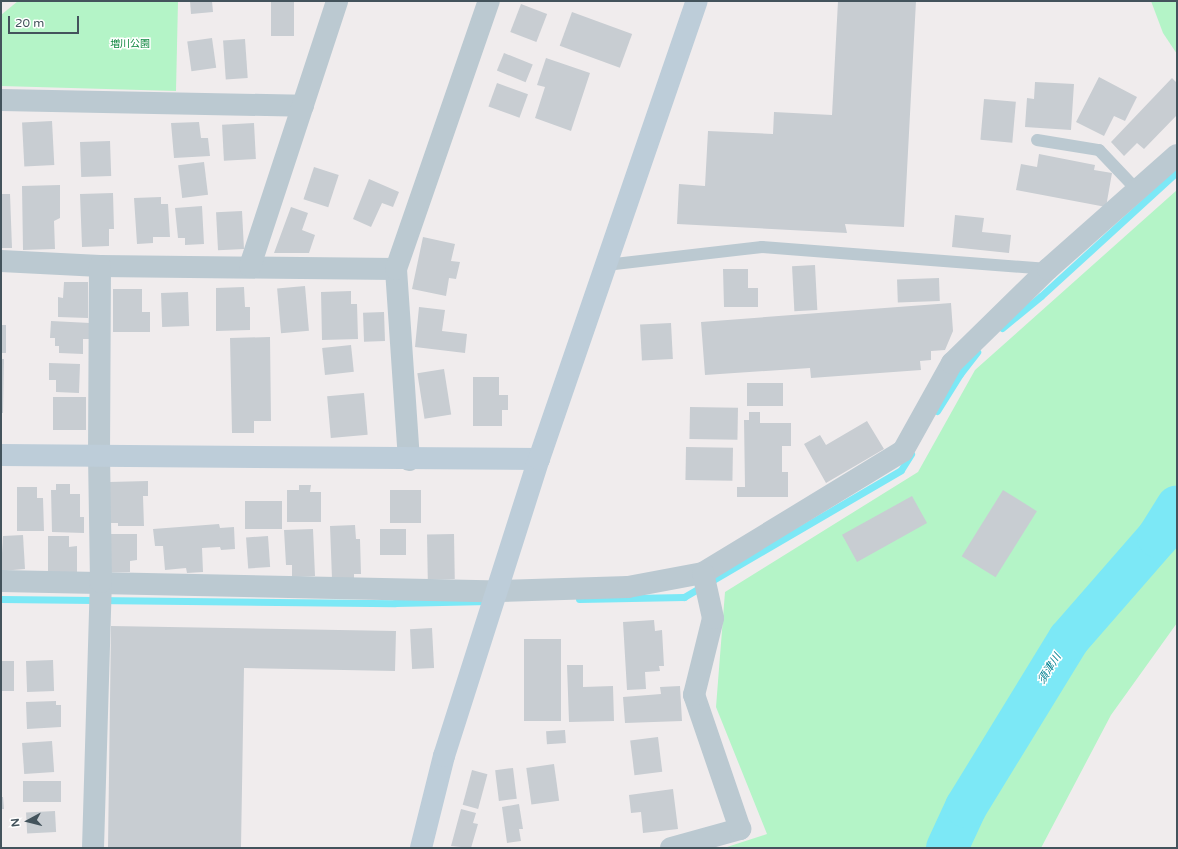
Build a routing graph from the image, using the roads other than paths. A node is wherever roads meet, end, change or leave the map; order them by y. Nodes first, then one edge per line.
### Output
1 (336, 1) edge
2 (489, 1) edge
3 (697, 1) edge
4 (1, 100) edge
5 (304, 106) junction
6 (1037, 140) dead end
7 (1177, 155) edge
8 (1138, 191) junction
9 (1, 261) edge
10 (606, 265) junction
11 (100, 266) junction
12 (250, 266) junction
13 (396, 269) junction
14 (1048, 269) junction
15 (1, 455) edge
16 (99, 456) junction
17 (539, 459) junction
18 (409, 460) junction
19 (703, 573) junction
20 (1, 581) edge
21 (101, 582) junction
22 (499, 591) junction
23 (93, 848) edge
24 (421, 848) edge
25 (671, 848) edge

1 - 5 street
2 - 13 street
3 - 10 street
4 - 5 street
5 - 12 street
6 - 8 lane
7 - 8 street
8 - 14 street
9 - 11 street
10 - 14 lane
10 - 17 street
11 - 12 street
11 - 16 street
12 - 13 street
13 - 18 street
14 - 19 street
15 - 16 street
16 - 18 street
16 - 21 street
17 - 18 street
17 - 22 street
19 - 22 street
19 - 25 street
20 - 21 street
21 - 22 street
21 - 23 street
22 - 24 street

